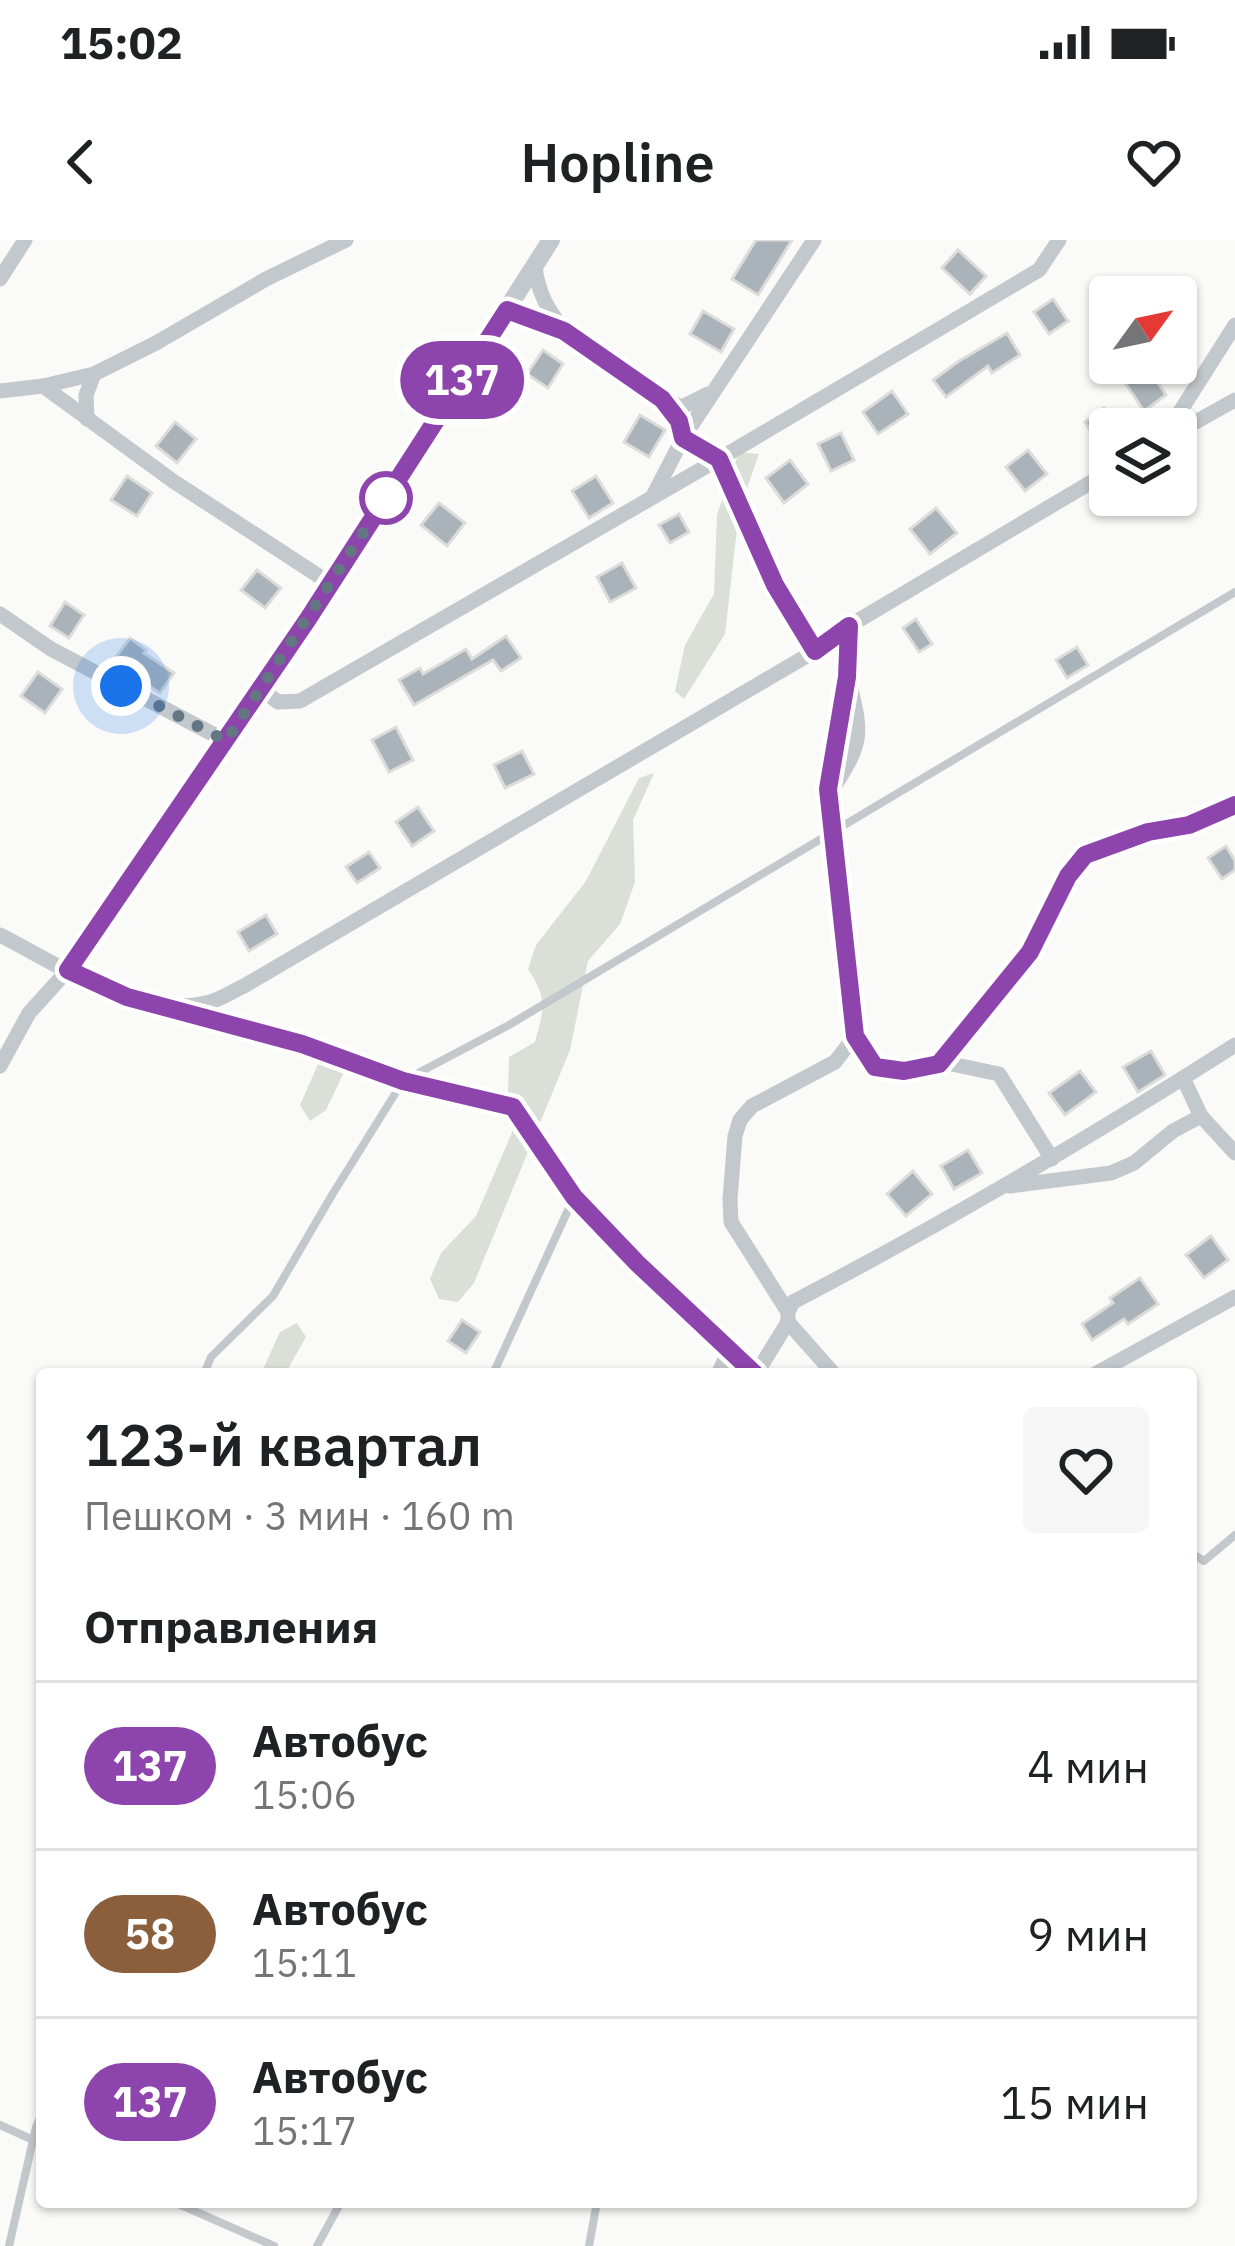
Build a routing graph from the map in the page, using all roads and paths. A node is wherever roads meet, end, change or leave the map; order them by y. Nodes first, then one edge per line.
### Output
1 (26, 240) edge
2 (346, 240) edge
3 (551, 240) edge
4 (814, 240) edge
5 (1059, 240) edge
6 (535, 266) junction
7 (0, 279) edge
8 (507, 310) junction
9 (1235, 326) edge
10 (564, 331) junction
11 (94, 374) junction
12 (43, 386) junction
13 (0, 391) edge
14 (714, 391) junction
15 (662, 399) junction
16 (1235, 400) edge
17 (1186, 408) edge
18 (88, 419) junction
19 (1197, 419) edge
20 (683, 438) junction
21 (719, 459) junction
22 (1089, 483) edge
23 (652, 497) junction
24 (331, 584) junction
25 (1235, 592) edge
26 (0, 614) edge
27 (849, 626) junction
28 (815, 651) junction
29 (261, 689) junction
30 (226, 741) junction
31 (1235, 805) edge
32 (832, 832) junction
33 (0, 935) edge
34 (68, 970) junction
35 (165, 1006) junction
36 (855, 1036) junction
37 (1235, 1045) edge
38 (939, 1064) junction
39 (0, 1066) edge
40 (1183, 1078) junction
41 (403, 1081) junction
42 (1201, 1116) junction
43 (1070, 1148) junction
44 (1235, 1153) edge
45 (1052, 1159) junction
46 (1053, 1182) junction
47 (1001, 1186) junction
48 (574, 1197) junction
49 (637, 1263) joint
50 (1235, 1297) edge
51 (788, 1317) junction
52 (729, 1351) junction
53 (206, 1368) edge
54 (496, 1368) edge
55 (721, 1368) edge
56 (749, 1368) edge
57 (759, 1368) edge
58 (829, 1368) edge
59 (1106, 1368) edge
60 (1235, 1535) edge
61 (1197, 1556) edge
62 (0, 2125) edge
63 (36, 2141) edge
64 (36, 2149) edge
65 (188, 2208) edge
66 (338, 2208) edge
67 (596, 2208) edge
68 (9, 2246) edge
69 (274, 2246) edge
70 (317, 2246) edge
71 (590, 2246) edge

1 - 7 street
2 - 11 street
3 - 6 street
4 - 14 street
5 - 21 street
6 - 8 street
6 - 10 street
8 - 10 street
8 - 24 street
9 - 17 street
10 - 15 street
11 - 12 street
11 - 18 street
12 - 13 street
12 - 18 street
14 - 15 street
14 - 20 street
15 - 20 street
16 - 19 street
18 - 24 street
20 - 21 street
20 - 23 street
21 - 23 street
21 - 28 street
22 - 27 street
23 - 29 street
24 - 29 street
25 - 32 lane
26 - 30 street
27 - 28 street
27 - 32 street
28 - 35 street
29 - 30 street
30 - 34 street
31 - 38 street
32 - 36 street
32 - 41 lane
33 - 34 street
34 - 35 street
34 - 39 street
35 - 41 lane
36 - 38 street
36 - 51 street
37 - 40 street
38 - 45 street
40 - 42 street
40 - 43 street
41 - 48 lane
41 - 53 lane
42 - 44 street
42 - 46 street
43 - 45 street
43 - 46 street
45 - 47 street
46 - 47 street
47 - 51 street
48 - 49 lane
48 - 54 lane
49 - 52 street
50 - 59 street
51 - 57 street
51 - 58 street
52 - 55 street
52 - 56 street
60 - 61 lane
62 - 63 lane
64 - 68 lane
65 - 69 lane
66 - 70 lane
67 - 71 lane

